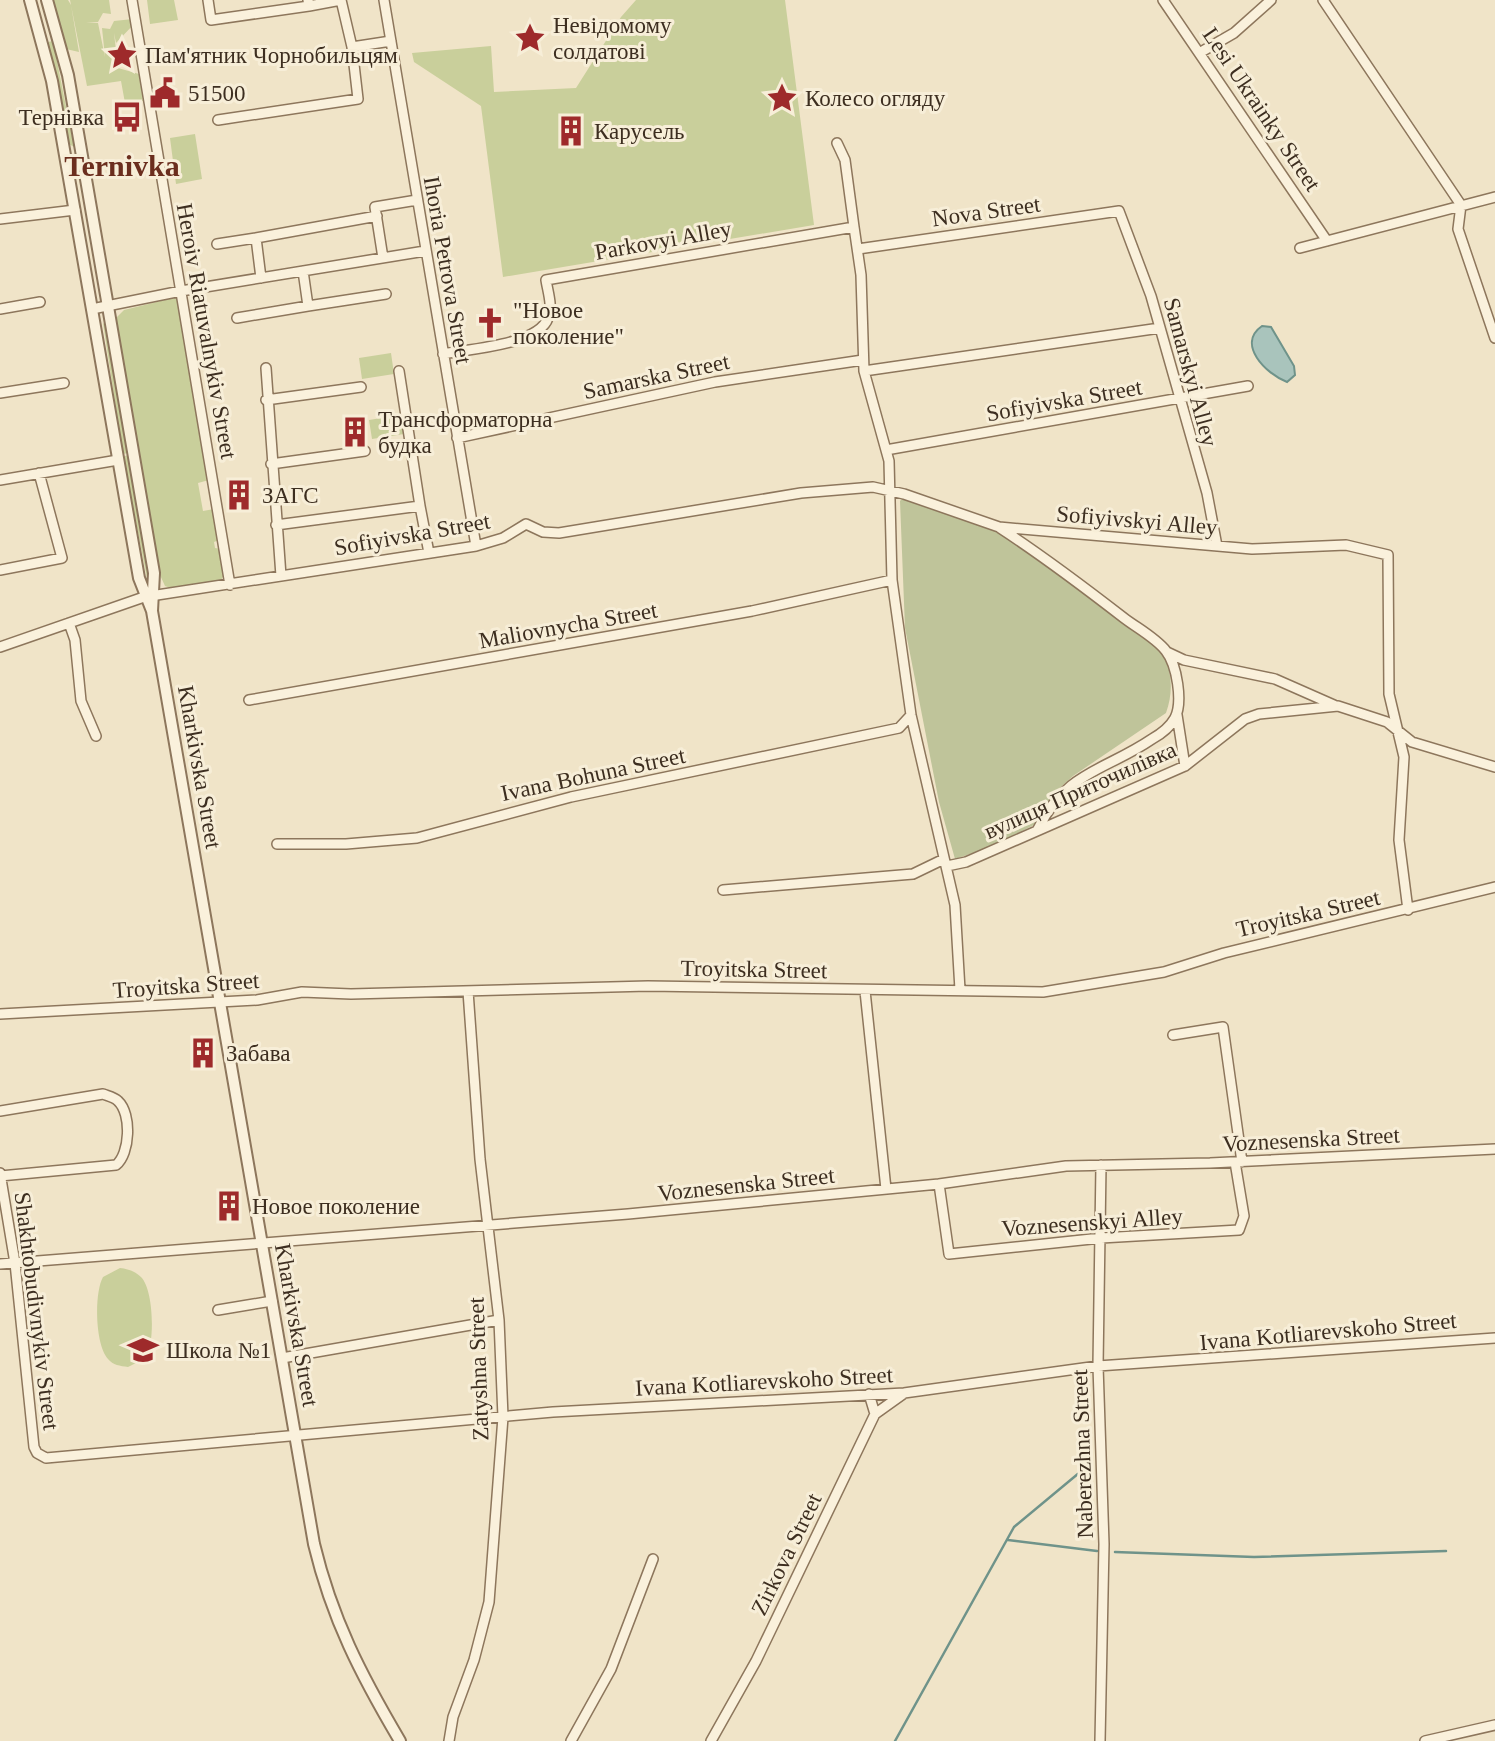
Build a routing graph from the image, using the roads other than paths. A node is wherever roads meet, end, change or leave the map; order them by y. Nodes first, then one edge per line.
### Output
1 (30, 0) edge
2 (47, 0) edge
3 (132, 0) edge
4 (208, 0) edge
5 (384, 0) edge
6 (1163, 0) edge
7 (1271, 0) edge
8 (1323, 0) edge
9 (309, 3) edge
10 (391, 41) junction
11 (352, 47) junction
12 (1201, 52) junction
13 (219, 120) dead end
14 (837, 144) dead end
15 (81, 148) junction
16 (65, 151) junction
17 (1495, 197) edge
18 (417, 200) junction
19 (1461, 205) junction
20 (91, 207) junction
21 (75, 210) junction
22 (1119, 211) joint
23 (377, 216) junction
24 (0, 219) edge
25 (854, 227) junction
26 (256, 238) junction
27 (1327, 241) junction
28 (217, 244) dead end
29 (1300, 248) dead end
30 (858, 249) junction
31 (425, 251) junction
32 (383, 258) junction
33 (303, 271) junction
34 (261, 278) junction
35 (181, 291) junction
36 (386, 294) dead end
37 (40, 302) dead end
38 (108, 305) junction
39 (308, 306) junction
40 (0, 309) edge
41 (92, 309) junction
42 (237, 318) dead end
43 (1160, 328) junction
44 (1495, 338) edge
45 (443, 354) junction
46 (863, 360) junction
47 (265, 368) dead end
48 (399, 371) dead end
49 (864, 371) junction
50 (64, 383) dead end
51 (1248, 386) dead end
52 (361, 387) dead end
53 (0, 393) edge
54 (266, 400) junction
55 (1179, 400) junction
56 (457, 438) junction
57 (886, 450) junction
58 (365, 451) dead end
59 (118, 460) junction
60 (271, 464) junction
61 (39, 473) junction
62 (0, 480) edge
63 (888, 489) junction
64 (420, 506) junction
65 (276, 525) junction
66 (999, 527) junction
67 (1217, 545) junction
68 (476, 546) junction
69 (429, 553) junction
70 (0, 570) edge
71 (281, 576) junction
72 (892, 580) junction
73 (230, 585) junction
74 (149, 596) junction
75 (69, 623) junction
76 (0, 647) edge
77 (1167, 652) junction
78 (249, 700) dead end
79 (1338, 706) junction
80 (911, 715) junction
81 (1177, 715) junction
82 (1400, 733) junction
83 (96, 736) dead end
84 (1185, 766) junction
85 (1495, 767) edge
86 (1038, 829) junction
87 (277, 844) dead end
88 (946, 863) junction
89 (1495, 887) edge
90 (723, 890) dead end
91 (1408, 910) junction
92 (960, 990) junction
93 (468, 991) junction
94 (865, 991) junction
95 (219, 1001) junction
96 (0, 1014) edge
97 (1173, 1035) dead end
98 (0, 1111) edge
99 (1495, 1149) edge
100 (1239, 1162) junction
101 (1101, 1165) junction
102 (0, 1175) edge
103 (939, 1184) junction
104 (886, 1189) junction
105 (488, 1223) junction
106 (1101, 1238) junction
107 (262, 1243) junction
108 (0, 1264) edge
109 (15, 1264) junction
110 (272, 1301) junction
111 (218, 1310) dead end
112 (499, 1320) junction
113 (1495, 1338) edge
114 (282, 1358) junction
115 (1098, 1366) junction
116 (904, 1393) junction
117 (869, 1394) junction
118 (875, 1414) junction
119 (503, 1417) junction
120 (295, 1437) junction
121 (37, 1453) joint
122 (653, 1559) dead end
123 (1495, 1725) edge
124 (400, 1741) edge
125 (449, 1741) edge
126 (571, 1741) edge
127 (711, 1741) edge
128 (1100, 1741) edge
129 (1425, 1741) edge

1 - 16 street, Kharkivska Street
2 - 15 street, Kharkivska Street
3 - 35 street, Heroiv Riatuvalnykiv Street
4 - 9 street
5 - 10 street, Ihoria Petrova Street
6 - 12 street, Lesi Ukrainky Street
7 - 12 street
8 - 19 street
9 - 11 street
10 - 11 street
10 - 18 street, Ihoria Petrova Street
11 - 13 street
12 - 27 street, Lesi Ukrainky Street
14 - 25 street
15 - 16 street
15 - 20 street, Kharkivska Street
16 - 21 street, Kharkivska Street
17 - 19 street
18 - 23 street
18 - 31 street, Ihoria Petrova Street
19 - 27 street
19 - 44 street
20 - 21 street
20 - 38 street, Kharkivska Street
21 - 24 street
21 - 41 street, Kharkivska Street
22 - 30 street, Nova Street
22 - 43 street, Samarskyi Alley
23 - 26 street
23 - 32 street
25 - 30 street
25 - 45 street, Parkovyi Alley
26 - 28 street
26 - 34 street
27 - 29 street
30 - 46 street
31 - 32 street
31 - 45 street, Ihoria Petrova Street
32 - 33 street
33 - 34 street
33 - 39 street
34 - 35 street
35 - 38 street
35 - 73 street, Heroiv Riatuvalnykiv Street
36 - 39 street
37 - 40 street
38 - 41 street
38 - 74 street, Kharkivska Street
39 - 42 street
41 - 59 street, Kharkivska Street
43 - 49 street
43 - 55 street, Samarskyi Alley
45 - 56 street, Ihoria Petrova Street
46 - 49 street
46 - 56 street, Samarska Street
47 - 54 street
48 - 64 street
49 - 57 street
50 - 53 street
51 - 55 street, Sofiyivska Street
52 - 54 street
54 - 60 street
55 - 57 street, Sofiyivska Street
55 - 67 street, Samarskyi Alley
56 - 68 street, Ihoria Petrova Street
57 - 63 street
58 - 60 street
59 - 61 street
59 - 74 street, Kharkivska Street
60 - 65 street
61 - 62 street
61 - 70 street
63 - 66 street, Sofiyivskyi Alley
63 - 68 street, Sofiyivska Street
63 - 72 street
64 - 65 street
64 - 69 street
65 - 71 street
66 - 67 street, Sofiyivskyi Alley
66 - 77 street
67 - 82 street, Sofiyivskyi Alley
68 - 69 street, Sofiyivska Street
69 - 71 street, Sofiyivska Street
71 - 73 street, Sofiyivska Street
72 - 78 street, Maliovnycha Street
72 - 80 street
73 - 74 street, Sofiyivska Street
74 - 75 street, Sofiyivska Street
74 - 95 street, Kharkivska Street
75 - 76 street, Sofiyivska Street
75 - 83 street
77 - 79 street
77 - 81 street
79 - 82 street, вулиця Приточилівка
79 - 84 street, вулиця Приточилівка
80 - 87 street, Ivana Bohuna Street
80 - 88 street
81 - 84 street
81 - 86 street
82 - 85 street, вулиця Приточилівка
82 - 91 street
84 - 86 street, вулиця Приточилівка
86 - 88 street, вулиця Приточилівка
88 - 90 street, вулиця Приточилівка
88 - 92 street
89 - 91 street, Troyitska Street
91 - 92 street, Troyitska Street
92 - 94 street, Troyitska Street
93 - 94 street, Troyitska Street
93 - 95 street, Troyitska Street
93 - 105 street, Zatyshna Street
94 - 104 street
95 - 96 street, Troyitska Street
95 - 107 street, Kharkivska Street
97 - 100 street
98 - 102 street
99 - 100 street, Voznesenska Street
100 - 101 street, Voznesenska Street
100 - 106 street, Voznesenskyi Alley
101 - 103 street, Voznesenska Street
101 - 106 street, Naberezhna Street
102 - 109 street, Shakhtobudivnykiv Street
103 - 104 street, Voznesenska Street
103 - 106 street, Voznesenskyi Alley
104 - 105 street, Voznesenska Street
105 - 107 street, Voznesenska Street
105 - 112 street, Zatyshna Street
106 - 115 street, Naberezhna Street
107 - 109 street, Voznesenska Street
107 - 110 street, Kharkivska Street
108 - 109 street, Voznesenska Street
109 - 121 street, Shakhtobudivnykiv Street
110 - 111 street
110 - 114 street, Kharkivska Street
112 - 114 street
112 - 119 street, Zatyshna Street
113 - 115 street, Ivana Kotliarevskoho Street
114 - 120 street, Kharkivska Street
115 - 116 street, Ivana Kotliarevskoho Street
115 - 128 street, Naberezhna Street
116 - 117 street, Ivana Kotliarevskoho Street
116 - 118 street, Zirkova Street
117 - 118 street
117 - 119 street, Ivana Kotliarevskoho Street
118 - 127 street, Zirkova Street
119 - 120 street, Ivana Kotliarevskoho Street
119 - 125 street, Zatyshna Street
120 - 121 street, Ivana Kotliarevskoho Street
120 - 124 street, Kharkivska Street
122 - 126 street
123 - 129 street

